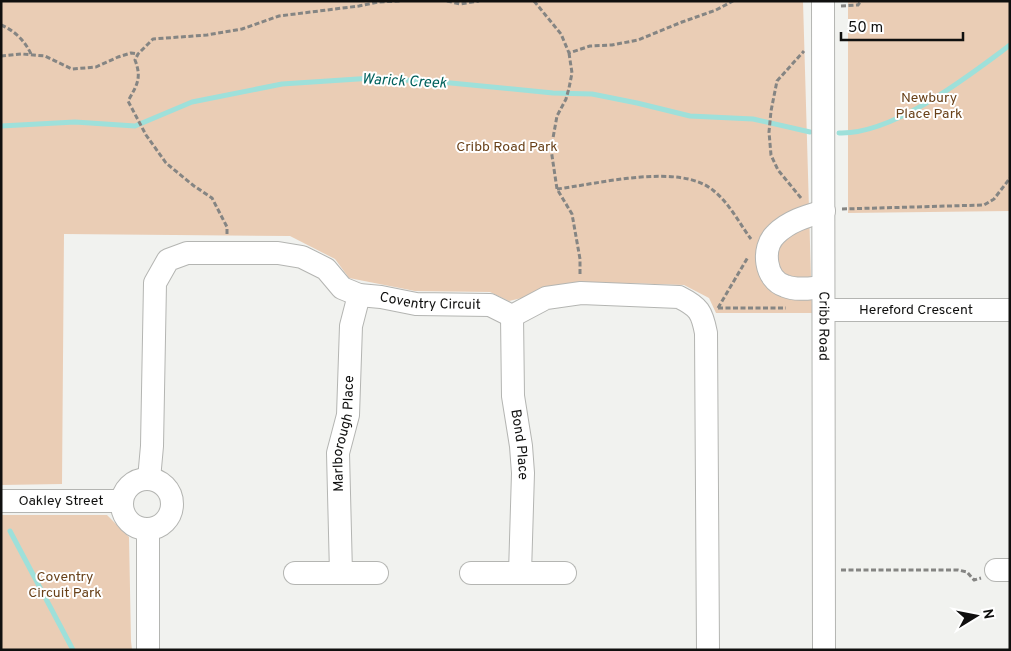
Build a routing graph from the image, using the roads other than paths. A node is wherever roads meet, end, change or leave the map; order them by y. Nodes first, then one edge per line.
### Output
1 (823, 1) edge
2 (824, 211) junction
3 (824, 287) junction
4 (359, 295) junction
5 (824, 310) junction
6 (1010, 310) edge
7 (512, 316) junction
8 (149, 479) junction
9 (1, 501) edge
10 (122, 501) junction
11 (148, 529) junction
12 (294, 572) dead end
13 (341, 573) junction
14 (377, 573) dead end
15 (471, 573) dead end
16 (520, 573) junction
17 (565, 573) dead end
18 (148, 650) edge
19 (708, 650) edge
20 (824, 650) edge

1 - 2 street, Cribb Road
2 - 3 street, Cribb Road
2 - 3 street
3 - 5 street, Cribb Road
4 - 7 street, Coventry Circuit
4 - 8 street, Coventry Circuit
4 - 13 street, Marlborough Place
5 - 6 street, Hereford Crescent
5 - 20 street, Cribb Road
7 - 16 street, Bond Place
7 - 19 street
8 - 10 street
8 - 11 street
9 - 10 street, Oakley Street
10 - 11 street
11 - 18 street
12 - 13 street
13 - 14 street
15 - 16 street
16 - 17 street

